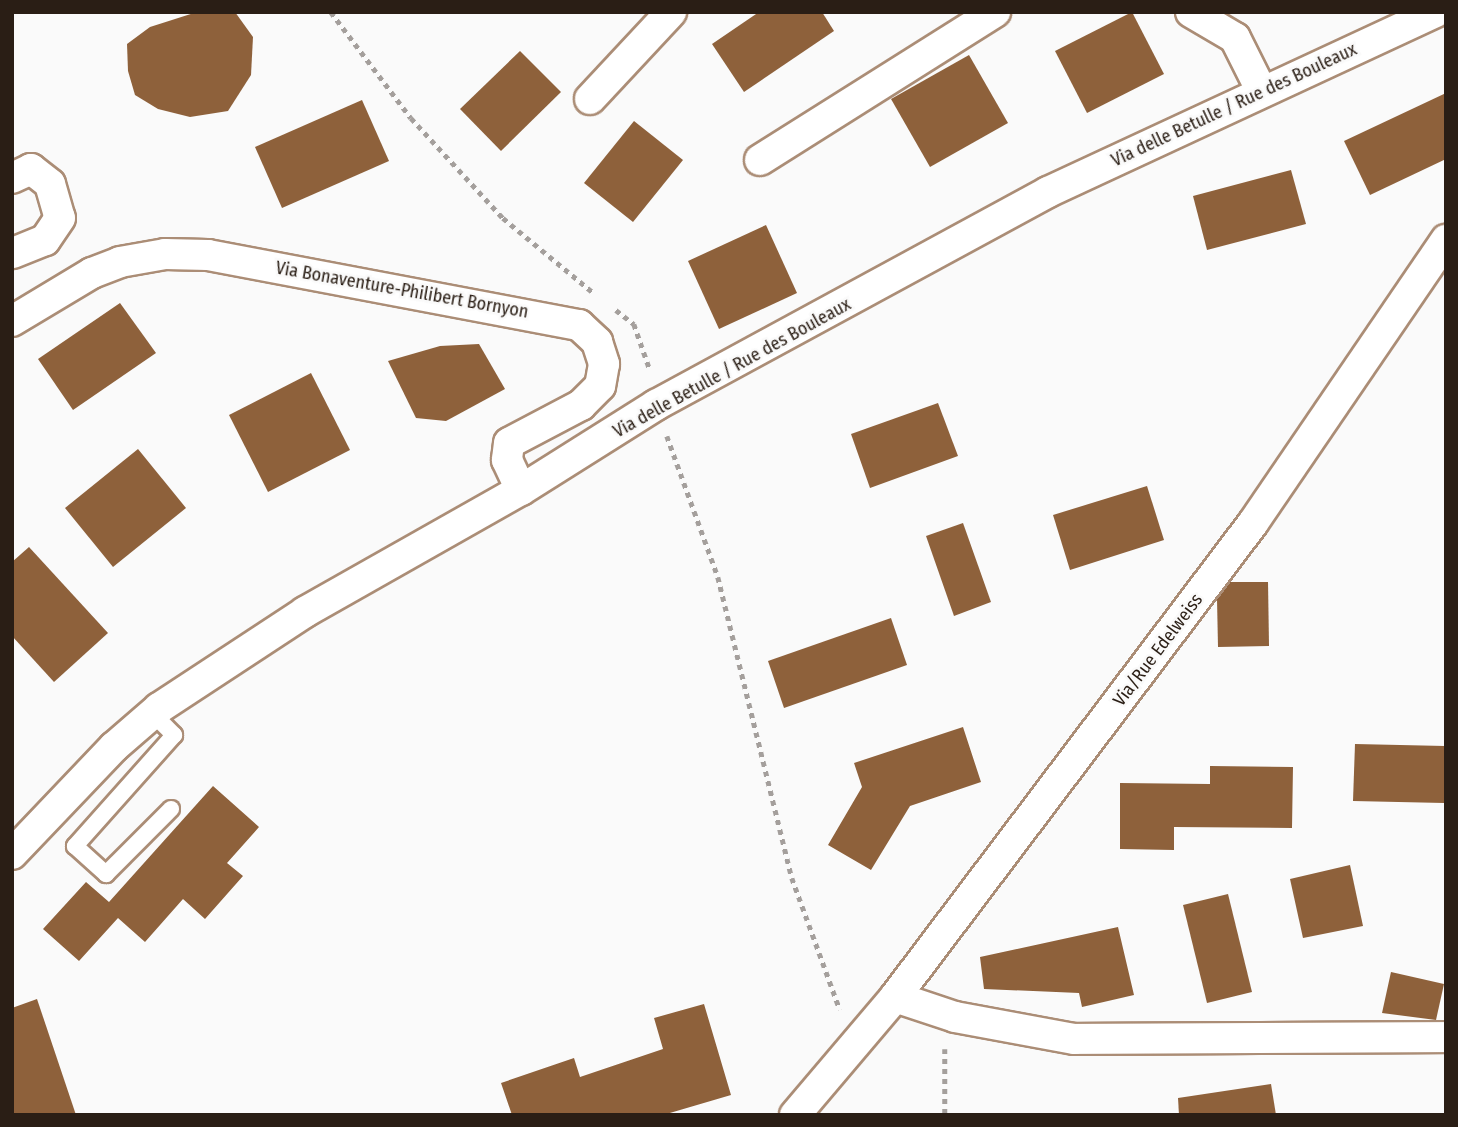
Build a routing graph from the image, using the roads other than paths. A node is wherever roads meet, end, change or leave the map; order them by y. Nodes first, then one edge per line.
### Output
1 (671, 12) edge
2 (995, 12) edge
3 (1191, 12) edge
4 (1436, 12) edge
5 (1261, 90) junction
6 (590, 99) dead end
7 (760, 160) dead end
8 (12, 178) edge
9 (1446, 240) edge
10 (12, 253) edge
11 (12, 321) edge
12 (521, 490) junction
13 (153, 714) junction
14 (171, 809) dead end
15 (12, 854) edge
16 (895, 997) junction
17 (1446, 1037) edge
18 (795, 1115) edge

1 - 6 street
2 - 7 street
3 - 5 street
4 - 5 street, Via delle Betulle / Rue des Bouleaux
5 - 12 street, Via delle Betulle / Rue des Bouleaux
8 - 10 street
9 - 16 street, Via/Rue Edelweiss
11 - 12 street, Via Bonaventure-Philibert Bornyon
12 - 13 street, Via delle Betulle / Rue des Bouleaux
13 - 14 lane
13 - 15 street, Via delle Betulle / Rue des Bouleaux
16 - 17 street
16 - 18 street, Via/Rue Edelweiss

